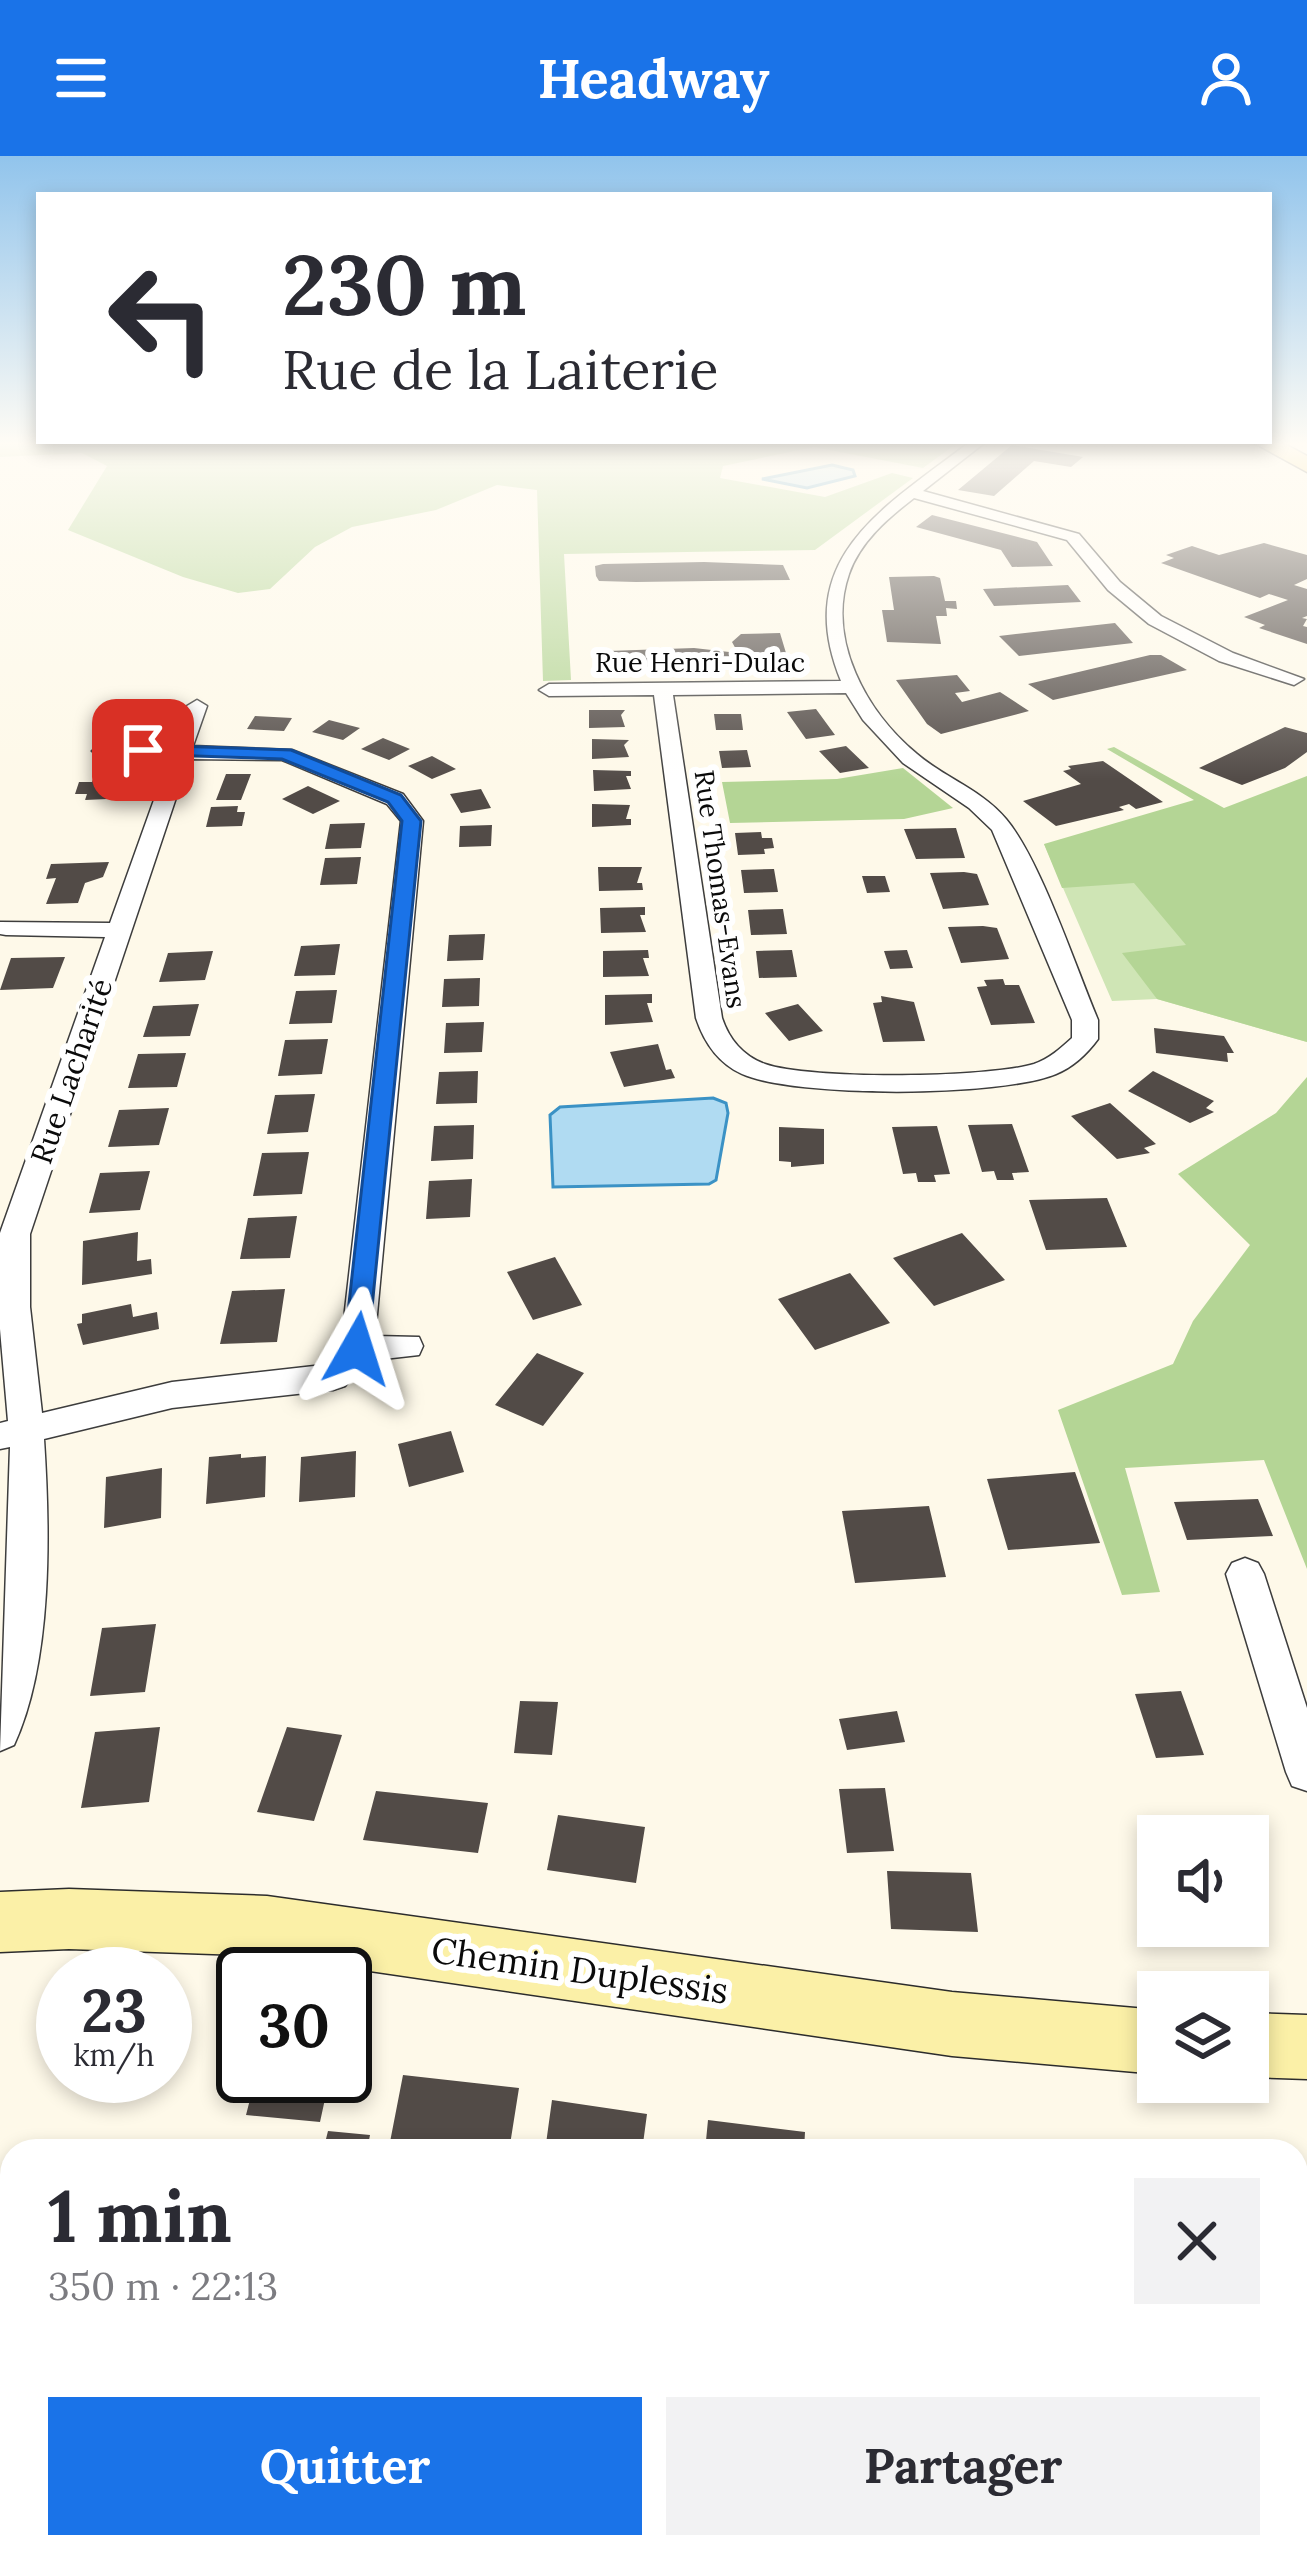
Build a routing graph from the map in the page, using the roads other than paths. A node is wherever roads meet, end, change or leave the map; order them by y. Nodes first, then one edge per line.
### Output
1 (852, 556) edge
2 (1089, 556) edge
3 (1294, 679) dead end
4 (852, 688) junction
5 (663, 689) junction
6 (549, 690) dead end
7 (197, 706) dead end
8 (184, 749) junction
9 (102, 751) dead end
10 (6, 928) dead end
11 (120, 930) junction
12 (407, 1346) dead end
13 (357, 1349) junction
14 (13, 1432) edge
15 (1245, 1574) dead end
16 (0, 1732) edge
17 (1307, 1772) edge
18 (0, 1922) edge
19 (1137, 2040) edge
20 (1269, 2046) edge
21 (1307, 2047) edge

1 - 4 street, Rue Thomas-Evans
2 - 3 street
4 - 5 street, Rue Henri-Dulac
4 - 5 street, Rue Thomas-Evans
5 - 6 street, Rue Henri-Dulac
7 - 8 street, Rue Lacharité
8 - 9 street
8 - 11 street, Rue Lacharité
8 - 13 street
10 - 11 street
11 - 14 street, Rue Lacharité
12 - 13 street
13 - 14 street
14 - 16 street, Rue Lacharité
15 - 17 street
18 - 19 street, Chemin Duplessis
20 - 21 street

